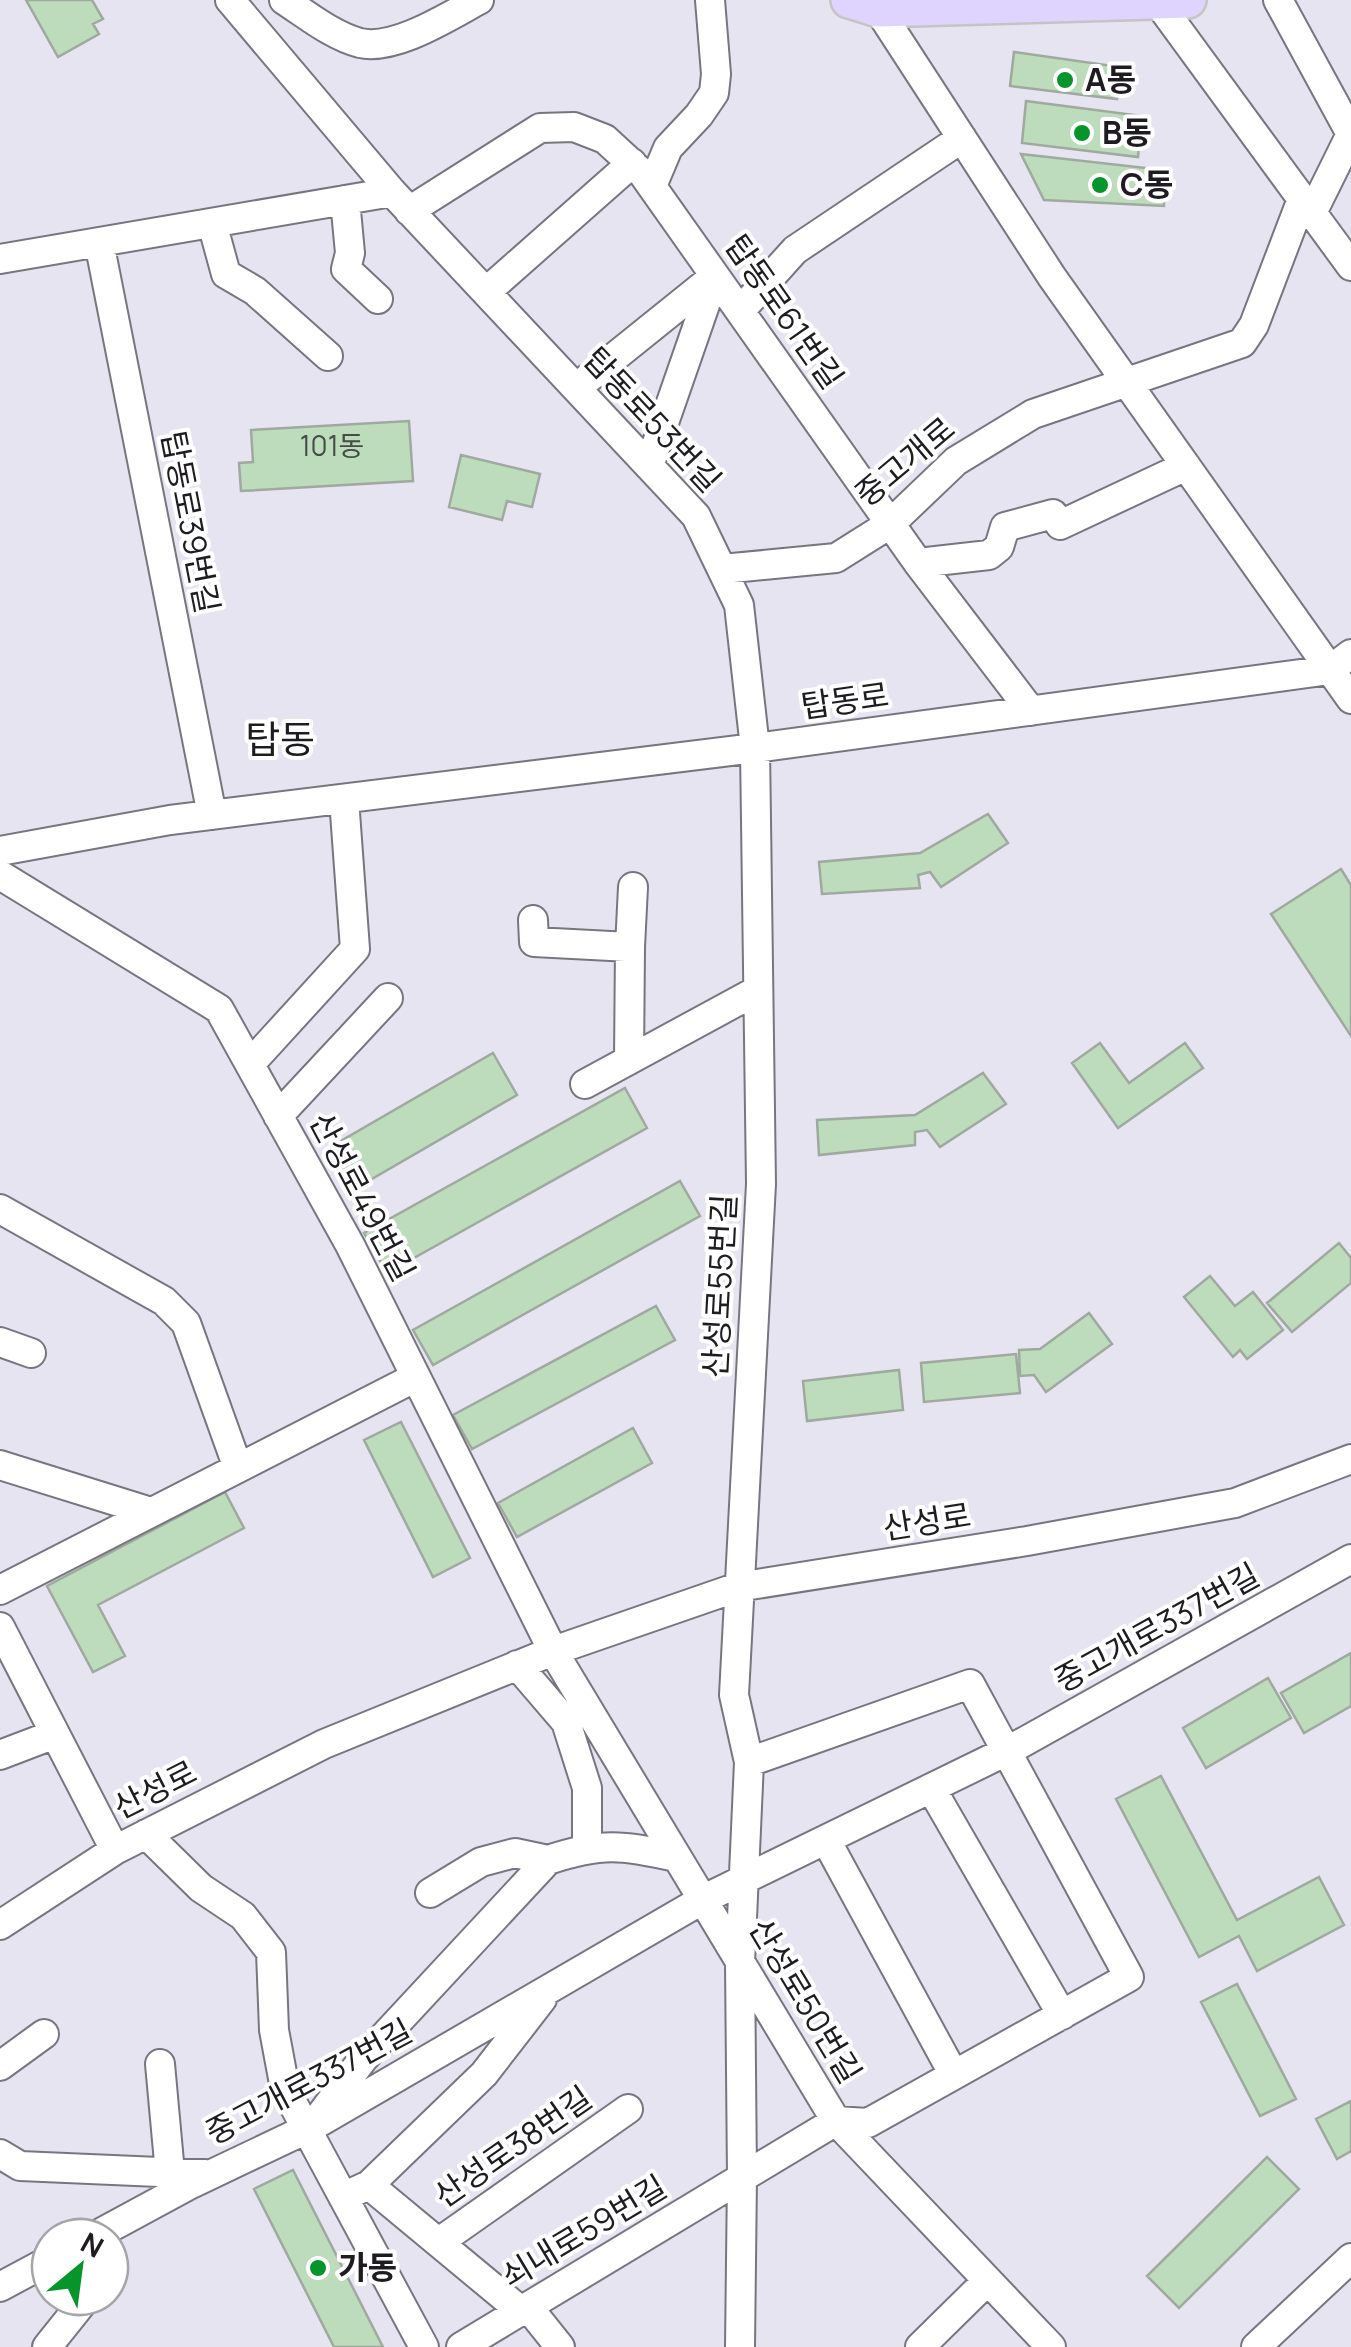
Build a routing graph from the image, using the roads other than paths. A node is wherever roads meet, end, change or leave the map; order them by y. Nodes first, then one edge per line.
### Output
1 (230, 0) edge
2 (284, 0) edge
3 (710, 0) edge
4 (1188, 0) edge
5 (1278, 0) edge
6 (1106, 1) edge
7 (1157, 1) edge
8 (471, 4) edge
9 (864, 5) edge
10 (962, 138) junction
11 (632, 164) junction
12 (652, 186) junction
13 (345, 200) junction
14 (400, 202) junction
15 (1307, 206) junction
16 (212, 223) junction
17 (99, 242) junction
18 (0, 259) edge
19 (1351, 266) edge
20 (716, 276) junction
21 (486, 292) junction
22 (378, 299) dead end
23 (740, 311) junction
24 (328, 356) dead end
25 (1128, 384) junction
26 (576, 388) junction
27 (650, 466) junction
28 (1186, 466) junction
29 (890, 524) junction
30 (918, 563) junction
31 (722, 569) junction
32 (1341, 662) edge
33 (1351, 699) edge
34 (1032, 710) junction
35 (755, 748) junction
36 (344, 799) junction
37 (212, 815) junction
38 (0, 851) edge
39 (0, 876) edge
40 (633, 887) dead end
41 (533, 931) dead end
42 (630, 947) junction
43 (758, 990) junction
44 (388, 998) dead end
45 (629, 1060) junction
46 (250, 1064) junction
47 (585, 1084) dead end
48 (278, 1116) junction
49 (0, 1209) edge
50 (0, 1342) edge
51 (30, 1352) dead end
52 (416, 1377) junction
53 (1351, 1458) edge
54 (0, 1465) edge
55 (238, 1468) junction
56 (151, 1512) junction
57 (1346, 1562) edge
58 (738, 1587) junction
59 (0, 1590) edge
60 (0, 1627) edge
61 (552, 1650) junction
62 (517, 1666) junction
63 (56, 1734) junction
64 (1005, 1752) junction
65 (0, 1755) edge
66 (750, 1762) junction
67 (932, 1788) junction
68 (146, 1834) junction
69 (826, 1840) junction
70 (586, 1847) junction
71 (116, 1850) junction
72 (676, 1857) junction
73 (548, 1860) junction
74 (745, 1878) junction
75 (430, 1893) dead end
76 (702, 1900) junction
77 (0, 1924) edge
78 (740, 1963) junction
79 (551, 1987) junction
80 (1062, 2015) junction
81 (44, 2034) dead end
82 (160, 2064) dead end
83 (0, 2066) edge
84 (954, 2075) junction
85 (628, 2109) dead end
86 (836, 2121) junction
87 (309, 2128) junction
88 (0, 2154) edge
89 (170, 2173) junction
90 (211, 2174) junction
91 (742, 2177) junction
92 (369, 2185) junction
93 (342, 2197) junction
94 (130, 2218) edge
95 (438, 2242) junction
96 (1351, 2258) edge
97 (30, 2271) edge
98 (986, 2281) junction
99 (0, 2287) edge
100 (525, 2309) junction
101 (71, 2317) edge
102 (46, 2347) edge
103 (424, 2347) edge
104 (462, 2347) edge
105 (560, 2347) edge
106 (740, 2347) edge
107 (920, 2347) edge
108 (1051, 2347) edge
109 (1256, 2347) edge

1 - 14 street, 탑동로53번길
2 - 8 street
3 - 12 street
4 - 7 main road
5 - 15 street, 중고개로
6 - 7 main road
6 - 9 main road
7 - 15 street
9 - 10 street
10 - 23 street
10 - 25 street
11 - 12 street, 탑동로61번길
11 - 14 street, 탑동로61번길
11 - 21 street
12 - 20 street, 탑동로61번길
13 - 14 street
13 - 16 street
13 - 22 street
14 - 21 street, 탑동로53번길
15 - 19 street
15 - 25 street, 중고개로
16 - 17 street
16 - 24 street
17 - 18 street
17 - 37 street, 탑동로39번길
20 - 23 street, 탑동로61번길
20 - 26 street
20 - 27 street
21 - 26 street, 탑동로53번길
23 - 29 street, 탑동로61번길
25 - 28 street
25 - 29 street, 중고개로
26 - 27 street, 탑동로53번길
27 - 31 street, 탑동로53번길
28 - 30 street
28 - 32 street
29 - 30 street, 탑동로61번길
29 - 31 street, 중고개로
30 - 34 street, 탑동로61번길
31 - 35 street, 탑동로53번길
32 - 33 street
32 - 34 street, 탑동로
34 - 35 street, 탑동로
35 - 36 street, 탑동로
35 - 43 street, 산성로55번길
36 - 37 street, 탑동로
36 - 46 street
37 - 38 street, 탑동로
39 - 46 street, 산성로49번길
40 - 42 street
41 - 42 street
42 - 45 street
43 - 45 street
43 - 58 street, 산성로55번길
44 - 48 street
45 - 47 street
46 - 48 street, 산성로49번길
48 - 52 street, 산성로49번길
49 - 55 street
50 - 51 street
52 - 55 street
52 - 61 street, 산성로49번길
53 - 58 street, 산성로
54 - 56 street
55 - 56 street
56 - 59 street
57 - 64 street, 중고개로337번길
58 - 61 street, 산성로
58 - 66 street, 산성로55번길
60 - 63 street
61 - 62 street, 산성로
61 - 72 street, 산성로50번길
62 - 68 street, 산성로
62 - 70 street
63 - 65 street
63 - 71 street
64 - 66 street
64 - 67 street, 중고개로337번길
64 - 80 street, 쇠내로59번길
66 - 74 street, 산성로55번길
67 - 69 street, 중고개로337번길
67 - 80 street
68 - 71 street, 산성로
68 - 87 street
69 - 74 street, 중고개로337번길
69 - 84 street
70 - 72 street
70 - 73 street
71 - 77 street, 산성로
72 - 76 street, 산성로50번길
73 - 75 street
73 - 87 street
74 - 76 street, 중고개로337번길
74 - 78 street, 산성로55번길
76 - 78 street, 산성로50번길
76 - 79 street, 중고개로337번길
78 - 86 street, 산성로50번길
78 - 91 street
79 - 87 street, 중고개로337번길
79 - 92 street, 중고개로337번길
80 - 84 street, 쇠내로59번길
81 - 83 street
82 - 89 street
84 - 86 street, 쇠내로59번길
85 - 95 street, 산성로38번길
86 - 91 street, 쇠내로59번길
86 - 98 street, 산성로50번길
87 - 90 street, 중고개로337번길
87 - 93 street
88 - 89 street
89 - 90 street
90 - 94 street, 중고개로337번길
91 - 100 street, 쇠내로59번길
91 - 106 street
92 - 93 street, 중고개로337번길
92 - 95 street, 산성로38번길
93 - 103 street
95 - 100 street, 산성로38번길
96 - 109 street
97 - 99 street
98 - 107 street
98 - 108 street, 산성로50번길
100 - 104 street, 쇠내로59번길
100 - 105 street, 산성로38번길
101 - 102 street

